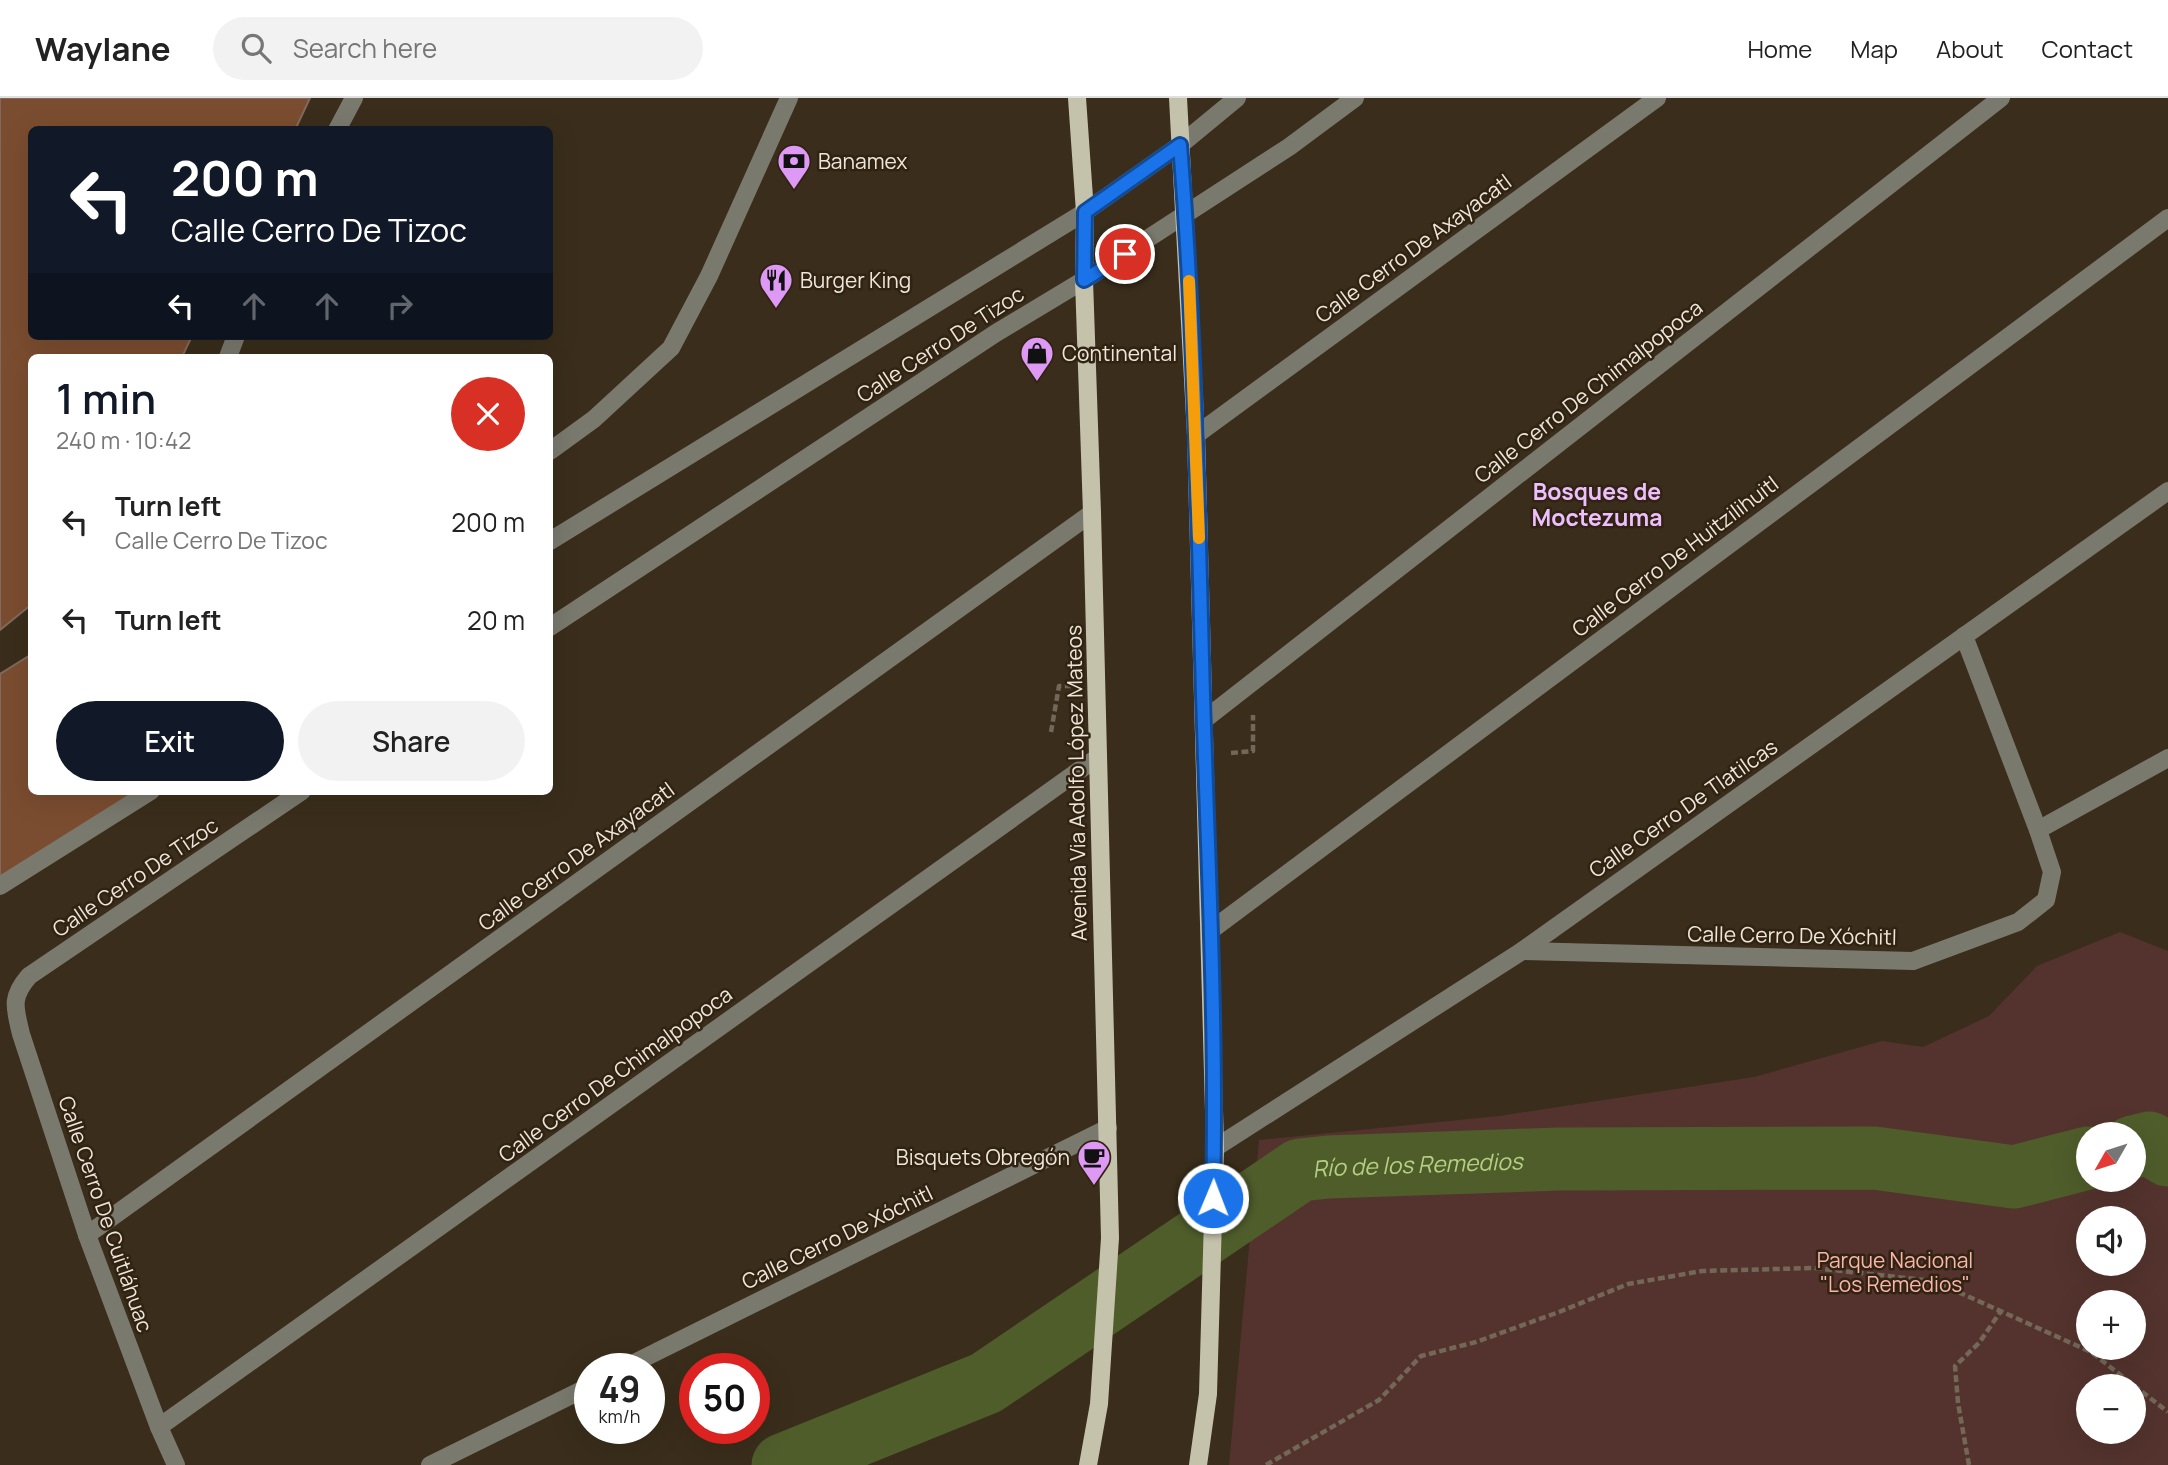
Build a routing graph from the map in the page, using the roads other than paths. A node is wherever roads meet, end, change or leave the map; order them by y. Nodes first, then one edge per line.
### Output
1 (354, 98) edge
2 (789, 98) edge
3 (1077, 98) edge
4 (1178, 98) edge
5 (1237, 98) edge
6 (1355, 98) edge
7 (1657, 98) edge
8 (2001, 98) edge
9 (339, 126) edge
10 (1180, 145) junction
11 (1085, 212) junction
12 (1186, 214) junction
13 (2168, 218) edge
14 (1084, 280) junction
15 (1196, 435) junction
16 (553, 449) edge
17 (2168, 491) edge
18 (1092, 513) junction
19 (553, 539) edge
20 (553, 625) edge
21 (1964, 636) junction
22 (1204, 720) junction
23 (1098, 757) junction
24 (2168, 758) edge
25 (145, 795) edge
26 (296, 795) edge
27 (2038, 830) junction
28 (0, 886) edge
29 (1210, 931) junction
30 (1522, 951) junction
31 (29, 976) joint
32 (1108, 1128) junction
33 (1215, 1149) junction
34 (87, 1235) junction
35 (655, 1353) edge
36 (574, 1394) edge
37 (159, 1427) junction
38 (176, 1465) edge
39 (430, 1465) edge
40 (1088, 1465) edge
41 (1198, 1465) edge

1 - 9 street
2 - 16 street
3 - 11 main road, Avenida Via Adolfo López Mateos
4 - 10 main road
5 - 10 street
6 - 12 street, Calle Cerro De Tizoc
7 - 15 street, Calle Cerro De Axayacatl
8 - 22 street, Calle Cerro De Chimalpopoca
10 - 11 street
10 - 12 main road
11 - 14 main road, Avenida Via Adolfo López Mateos
11 - 19 street
12 - 14 street, Calle Cerro De Tizoc
12 - 15 main road
13 - 29 street, Calle Cerro De Huitzilihuitl
14 - 18 main road, Avenida Via Adolfo López Mateos
14 - 20 street, Calle Cerro De Tizoc
15 - 22 main road
17 - 21 street, Calle Cerro De Tlatilcas
18 - 23 main road, Avenida Via Adolfo López Mateos
18 - 34 street, Calle Cerro De Axayacatl
21 - 27 street
21 - 30 street, Calle Cerro De Tlatilcas
22 - 29 main road
23 - 32 main road, Avenida Via Adolfo López Mateos
23 - 37 street, Calle Cerro De Chimalpopoca
24 - 27 street
25 - 28 street
26 - 31 street, Calle Cerro De Tizoc
27 - 30 street, Calle Cerro De Xóchitl
29 - 33 main road
30 - 33 street, Calle Cerro De Tlatilcas
31 - 34 street, Calle Cerro De Cuitláhuac
32 - 35 street, Calle Cerro De Xóchitl
32 - 40 main road, Avenida Via Adolfo López Mateos
33 - 41 main road
34 - 37 street, Calle Cerro De Cuitláhuac
36 - 39 street
37 - 38 street, Calle Cerro De Cuitláhuac

